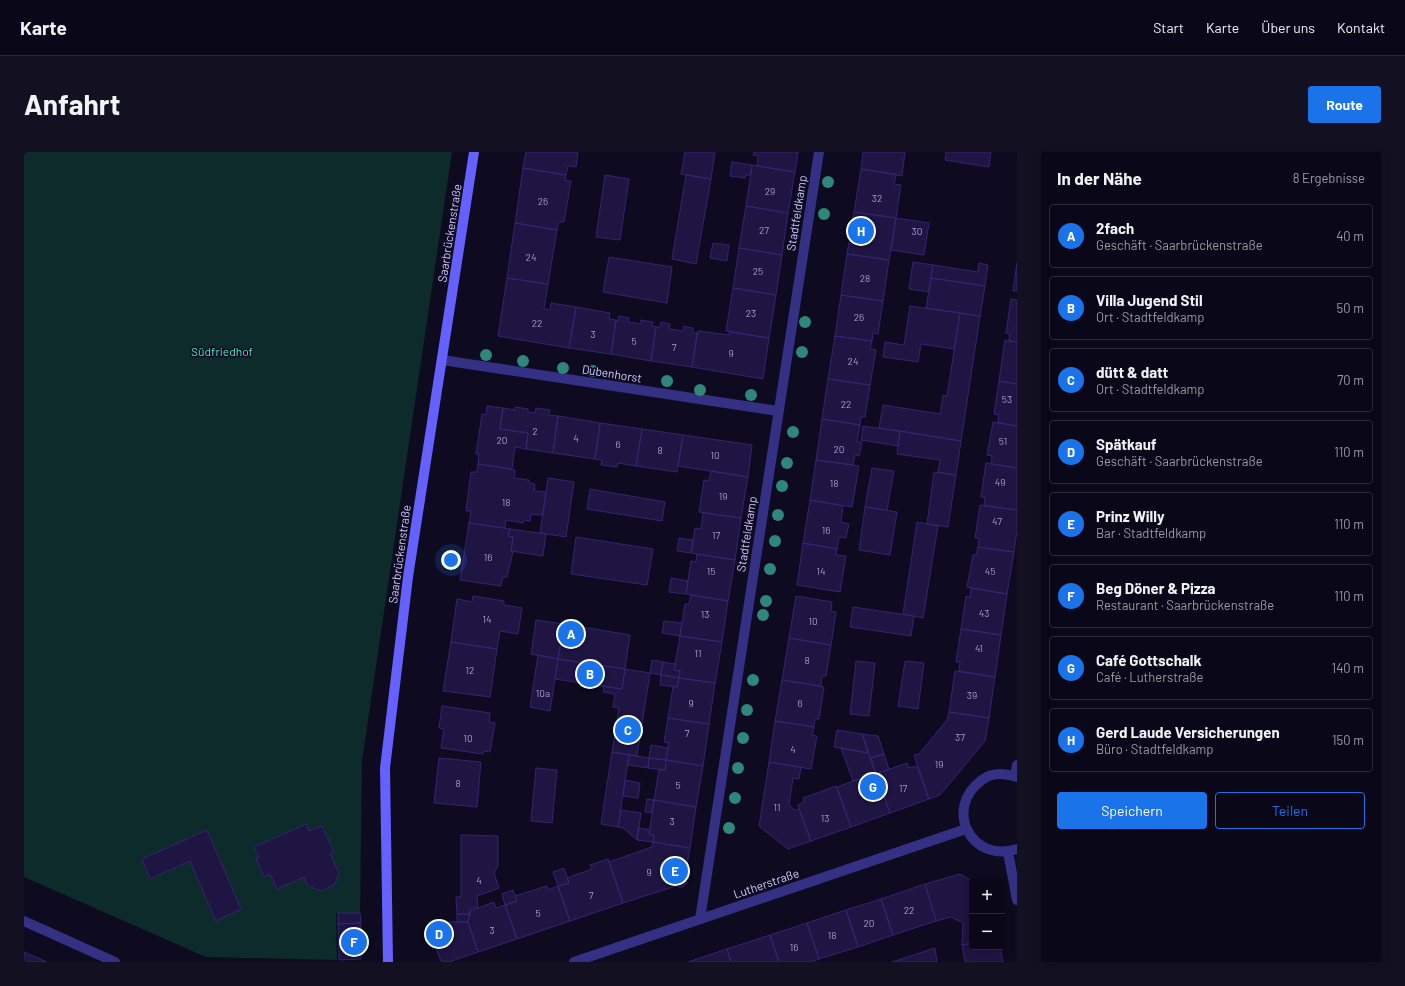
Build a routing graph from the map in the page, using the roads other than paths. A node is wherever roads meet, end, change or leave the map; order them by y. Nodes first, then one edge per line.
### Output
1 (474, 152) edge
2 (819, 152) edge
3 (442, 360) junction
4 (778, 411) junction
5 (1017, 765) edge
6 (1016, 776) edge
7 (966, 829) junction
8 (1012, 851) edge
9 (1017, 900) edge
10 (700, 919) junction
11 (24, 921) edge
12 (115, 962) edge
13 (388, 962) edge
14 (574, 962) edge

1 - 3 street, Saarbrückenstraße
2 - 4 street, Stadtfeldkamp
3 - 4 street, Dubenhorst
3 - 13 street, Saarbrückenstraße
4 - 10 street, Stadtfeldkamp
5 - 6 street
6 - 7 street
7 - 8 street
7 - 10 street, Lutherstraße
8 - 9 street
10 - 14 street, Lutherstraße
11 - 12 street

